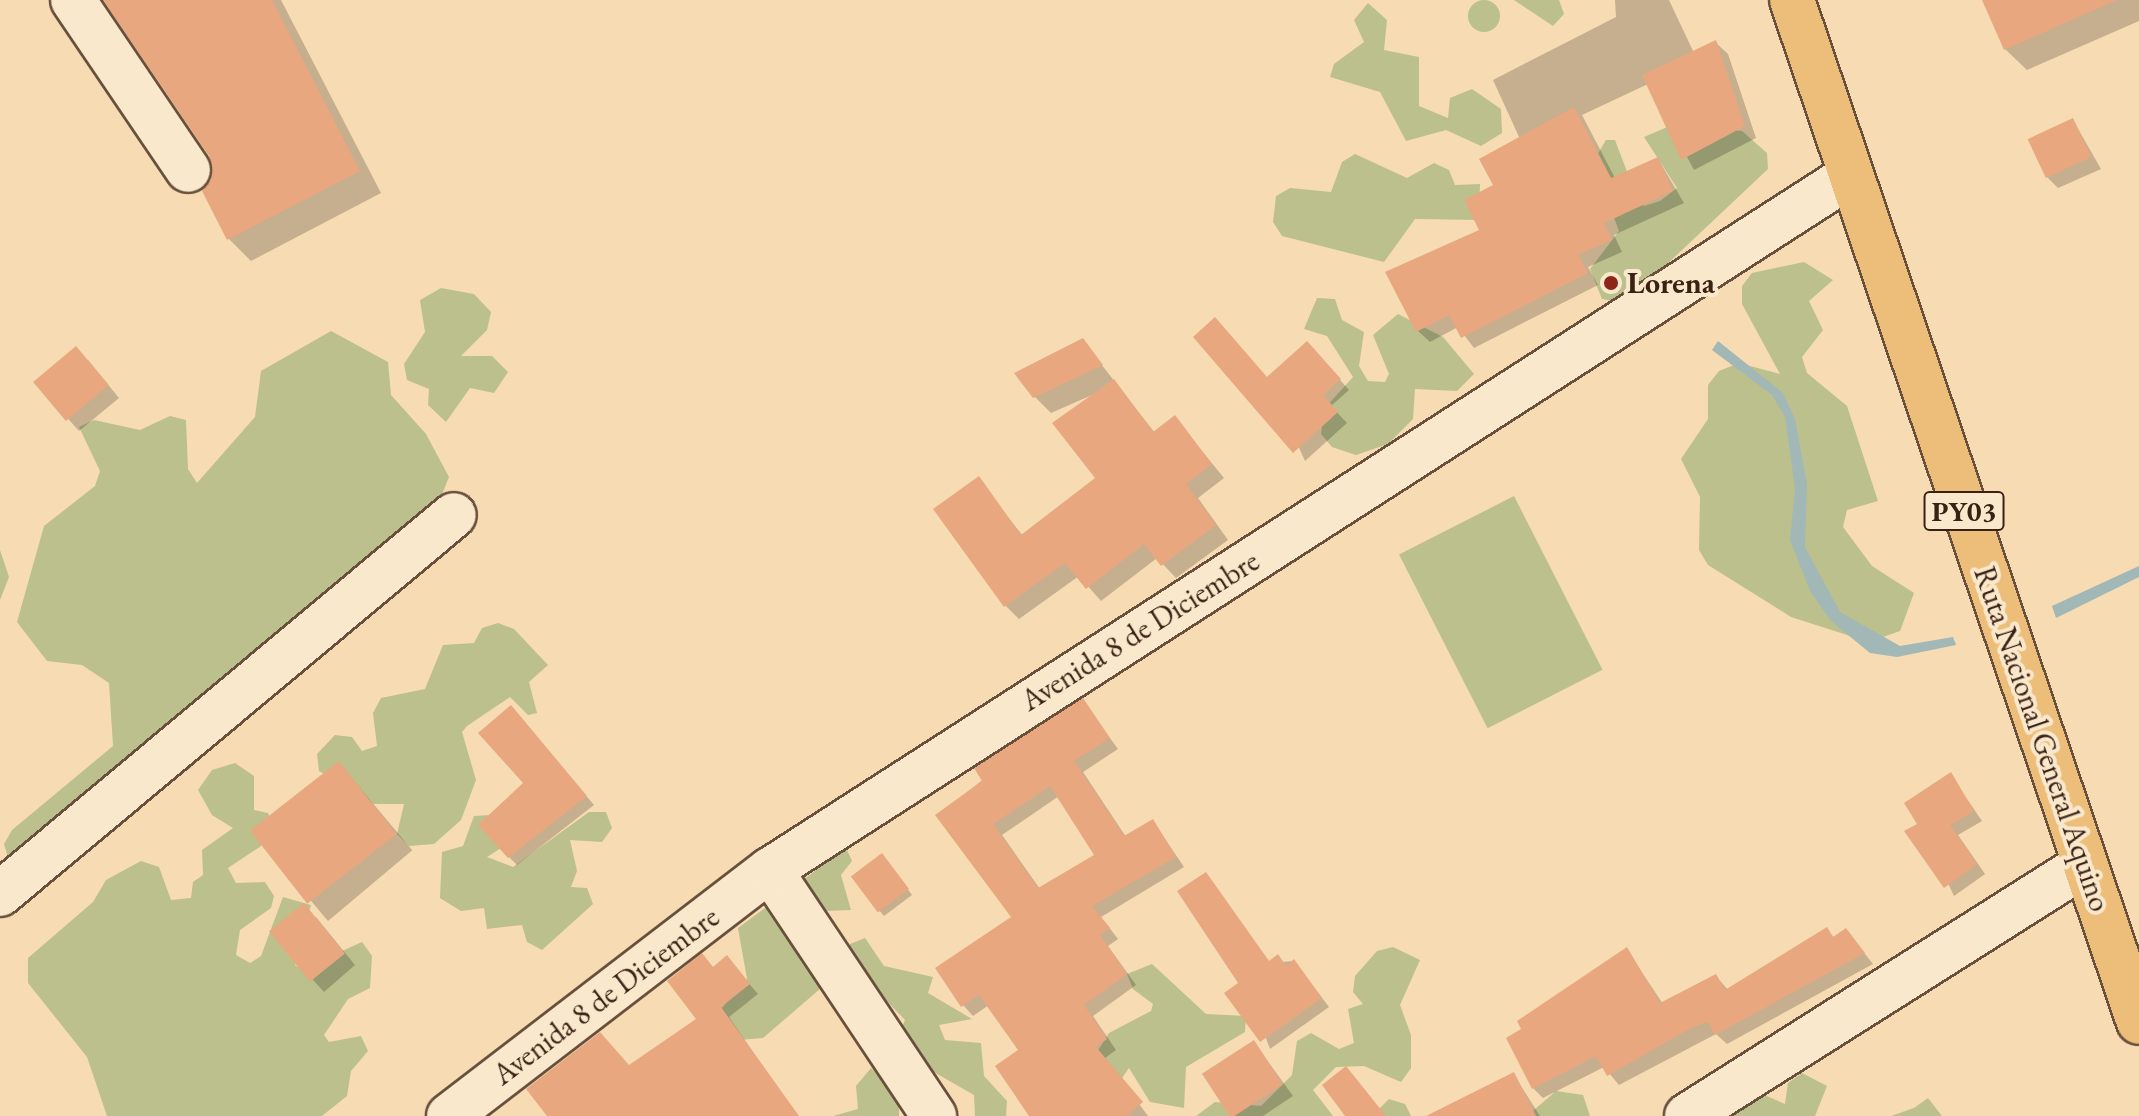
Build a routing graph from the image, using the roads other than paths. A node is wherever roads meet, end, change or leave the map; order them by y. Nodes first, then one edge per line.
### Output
1 (73, 0) edge
2 (1792, 0) edge
3 (188, 170) dead end
4 (1851, 175) junction
5 (454, 515) dead end
6 (2084, 865) junction
7 (770, 870) junction
8 (0, 894) edge
9 (2139, 1022) edge
10 (449, 1116) edge
11 (934, 1116) edge
12 (1687, 1116) edge

1 - 3 street
2 - 4 highway, Ruta Nacional General Aquino / PY03
4 - 6 highway, Ruta Nacional General Aquino / PY03
4 - 7 street, Avenida 8 de Diciembre
5 - 8 street
6 - 9 highway, Ruta Nacional General Aquino / PY03
6 - 12 street
7 - 10 street, Avenida 8 de Diciembre
7 - 11 street

